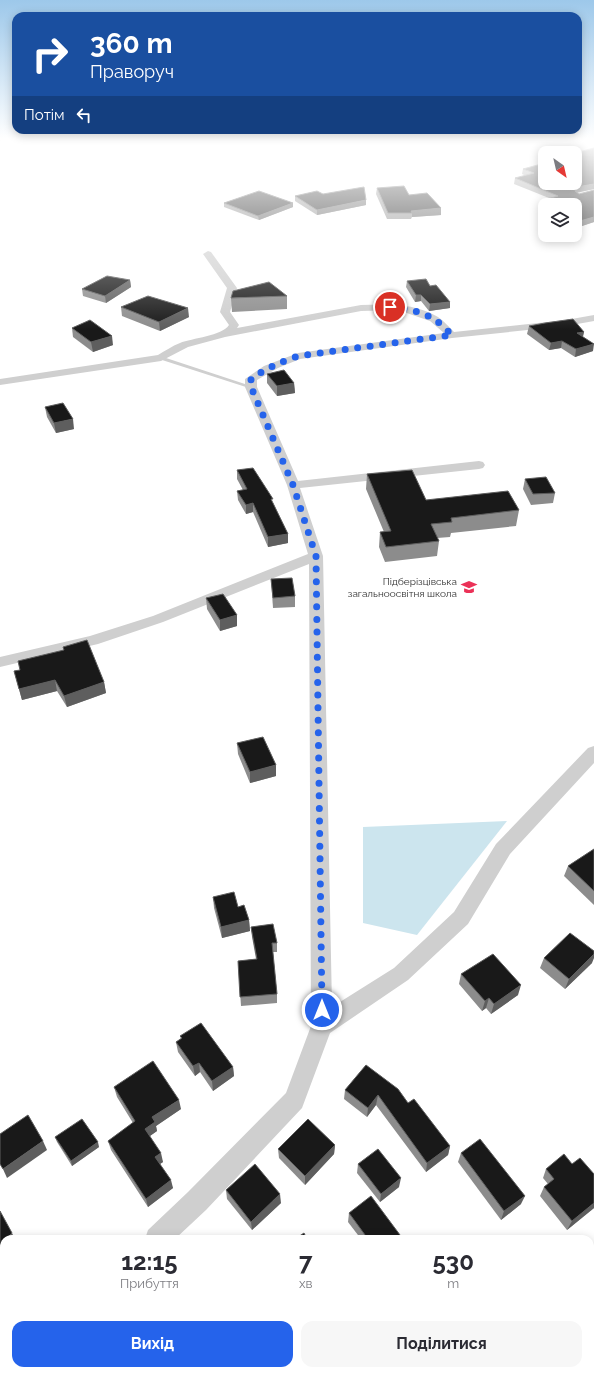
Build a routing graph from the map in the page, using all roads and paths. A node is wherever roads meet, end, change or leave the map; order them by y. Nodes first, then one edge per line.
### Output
1 (208, 254) dead end
2 (594, 318) edge
3 (224, 334) junction
4 (452, 335) junction
5 (161, 358) junction
6 (0, 382) edge
7 (251, 387) junction
8 (479, 465) dead end
9 (293, 485) junction
10 (316, 556) junction
11 (0, 662) edge
12 (594, 752) edge
13 (322, 1026) junction
14 (161, 1235) edge

1 - 3 street
2 - 4 street
3 - 4 street
3 - 5 street
4 - 7 street
5 - 6 street
5 - 7 lane
7 - 9 street
8 - 9 street
9 - 10 street
10 - 11 street
10 - 13 street
12 - 13 street
13 - 14 street

